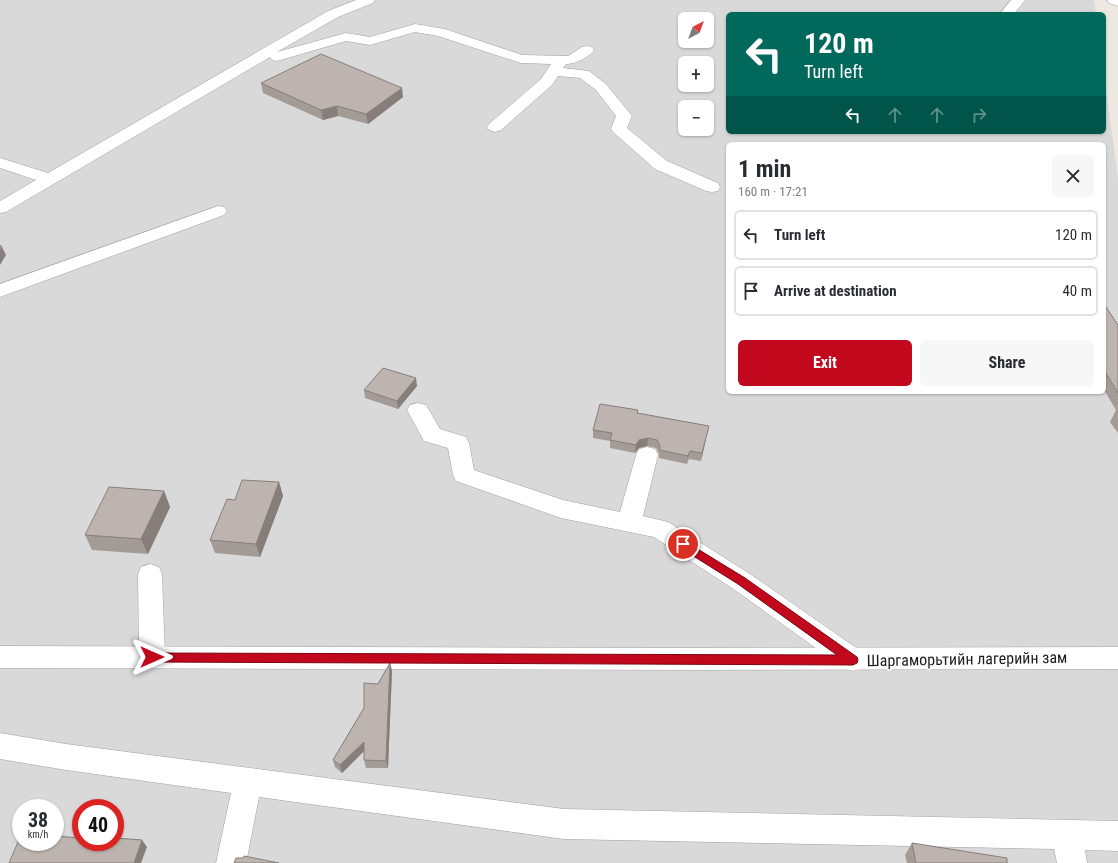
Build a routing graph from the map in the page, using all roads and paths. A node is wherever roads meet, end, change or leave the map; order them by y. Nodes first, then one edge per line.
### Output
1 (368, 0) edge
2 (1018, 0) edge
3 (1114, 0) edge
4 (1118, 2) edge
5 (1009, 12) edge
6 (588, 50) dead end
7 (557, 66) junction
8 (244, 67) junction
9 (495, 127) dead end
10 (0, 163) edge
11 (51, 178) junction
12 (712, 187) dead end
13 (0, 208) edge
14 (218, 211) dead end
15 (0, 291) edge
16 (418, 410) dead end
17 (647, 456) dead end
18 (629, 523) junction
19 (150, 574) dead end
20 (0, 657) edge
21 (152, 657) junction
22 (1118, 658) edge
23 (853, 660) junction
24 (0, 746) edge
25 (248, 781) junction
26 (1118, 836) edge
27 (1069, 849) edge
28 (231, 863) edge

1 - 8 street
2 - 5 street
3 - 4 street
6 - 7 street
7 - 8 street
7 - 9 street
7 - 12 street
8 - 11 street
10 - 11 street
11 - 13 street
14 - 15 street
16 - 18 street
17 - 18 street
18 - 23 street
19 - 21 street
20 - 21 street, Шаргаморьтийн лагерийн зам
21 - 23 street, Шаргаморьтийн лагерийн зам
22 - 23 street, Шаргаморьтийн лагерийн зам
24 - 25 street
25 - 27 street
25 - 28 street
26 - 27 street

